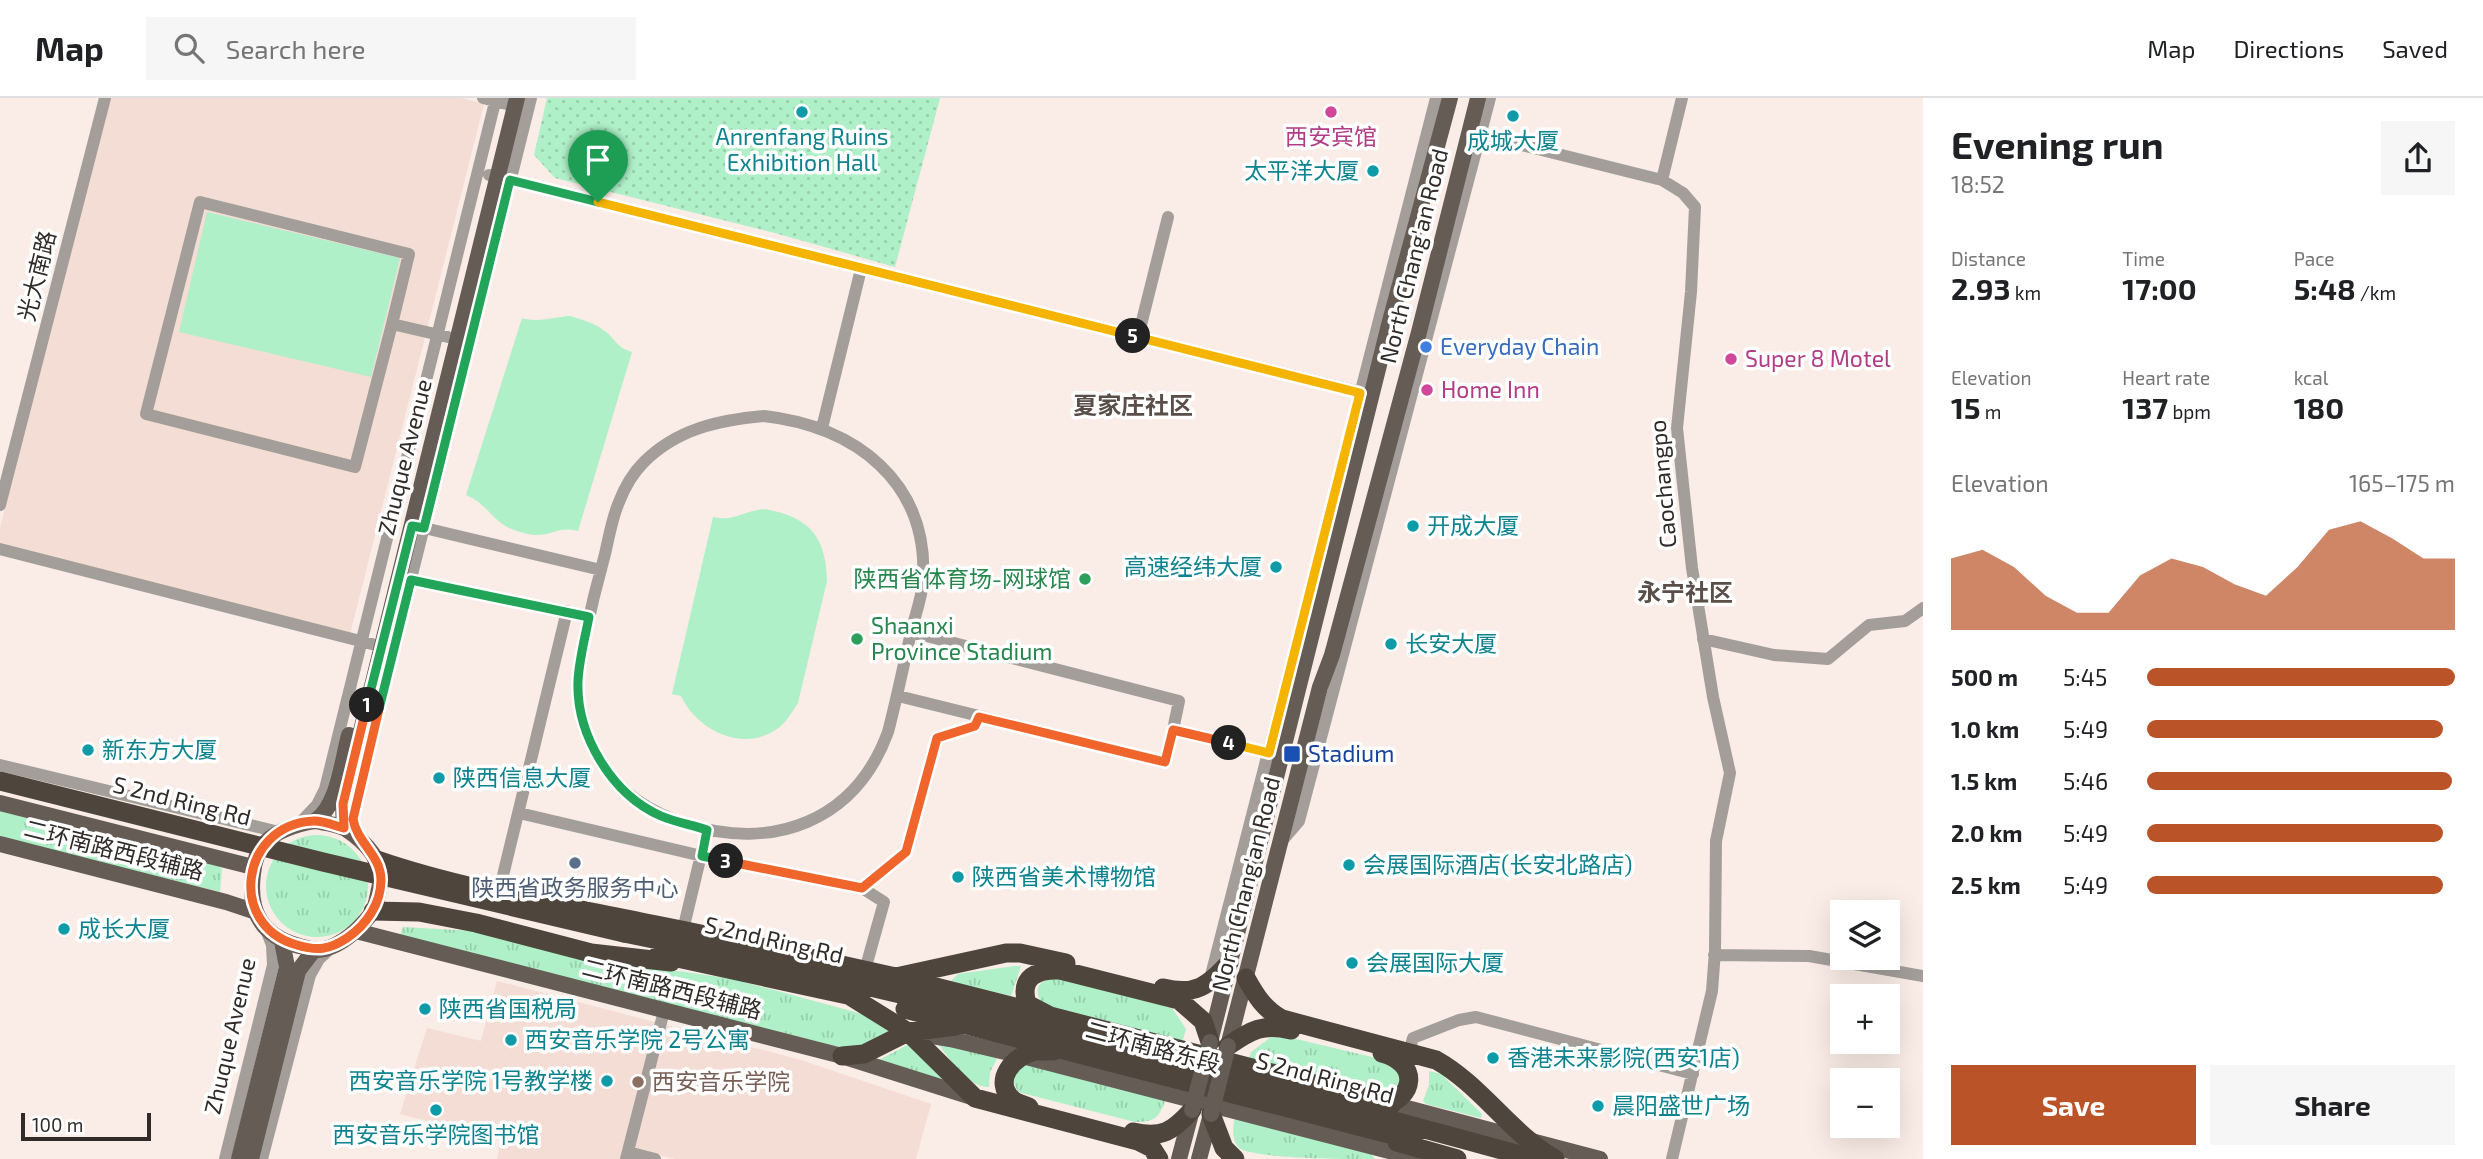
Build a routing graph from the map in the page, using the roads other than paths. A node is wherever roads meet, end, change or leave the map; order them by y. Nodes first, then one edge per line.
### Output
1 (105, 98) edge
2 (531, 98) edge
3 (1436, 98) edge
4 (1450, 98) edge
5 (1478, 98) edge
6 (1490, 98) edge
7 (1682, 98) edge
8 (503, 100) edge
9 (1475, 134) junction
10 (499, 178) junction
11 (1662, 180) junction
12 (1168, 218) dead end
13 (861, 269) junction
14 (392, 324) junction
15 (443, 336) junction
16 (1138, 337) junction
17 (1366, 394) junction
18 (821, 428) junction
19 (0, 505) edge
20 (418, 527) junction
21 (0, 549) edge
22 (601, 570) junction
23 (405, 578) junction
24 (1923, 608) edge
25 (567, 611) junction
26 (589, 617) junction
27 (911, 632) junction
28 (1703, 639) junction
29 (367, 643) junction
30 (898, 696) junction
31 (979, 717) junction
32 (1173, 730) junction
33 (1275, 754) junction
34 (0, 765) edge
35 (0, 775) edge
36 (0, 781) edge
37 (0, 793) edge
38 (0, 803) edge
39 (519, 813) junction
40 (315, 821) junction
41 (298, 825) junction
42 (344, 828) junction
43 (707, 830) junction
44 (273, 836) junction
45 (0, 844) edge
46 (364, 844) junction
47 (702, 856) junction
48 (377, 860) junction
49 (254, 867) junction
50 (862, 888) junction
51 (499, 892) junction
52 (543, 902) junction
53 (373, 911) junction
54 (260, 918) junction
55 (683, 930) junction
56 (356, 931) junction
57 (622, 939) junction
58 (282, 941) junction
59 (337, 943) junction
60 (314, 950) junction
61 (1714, 955) junction
62 (768, 962) junction
63 (1229, 963) junction
64 (726, 969) junction
65 (865, 970) junction
66 (1923, 976) edge
67 (896, 977) junction
68 (1246, 978) junction
69 (1209, 984) junction
70 (850, 996) junction
71 (942, 1004) junction
72 (664, 1011) junction
73 (1050, 1016) junction
74 (967, 1024) junction
75 (908, 1032) junction
76 (1219, 1044) junction
77 (1075, 1052) junction
78 (1409, 1053) junction
79 (842, 1056) junction
80 (1022, 1056) junction
81 (1693, 1074) junction
82 (975, 1098) junction
83 (1392, 1104) junction
84 (1354, 1111) junction
85 (1201, 1112) junction
86 (1525, 1138) junction
87 (1384, 1144) edge
88 (627, 1156) edge
89 (225, 1159) edge
90 (239, 1159) edge
91 (251, 1159) edge
92 (262, 1159) edge
93 (655, 1159) edge
94 (1159, 1159) edge
95 (1179, 1159) edge
96 (1199, 1159) edge
97 (1235, 1159) edge
98 (1420, 1159) edge
99 (1457, 1159) edge
100 (1491, 1159) edge
101 (1535, 1159) edge
102 (1555, 1159) edge
103 (1600, 1159) edge
104 (1672, 1159) edge

1 - 19 street, 光大南路
2 - 10 street
3 - 17 street
4 - 17 main road, North Chang'an Road
5 - 9 main road, North Chang'an Road
6 - 9 street
7 - 11 street
8 - 10 main road, Zhuque Avenue
8 - 15 street
9 - 11 street, Caochangpo
9 - 68 main road, North Chang'an Road
10 - 13 street
10 - 15 main road, Zhuque Avenue
10 - 20 main road, Zhuque Avenue
11 - 28 street, Caochangpo
12 - 16 street
13 - 16 street
13 - 18 street
14 - 14 street
14 - 15 street
15 - 29 main road, Zhuque Avenue
16 - 17 street
17 - 33 main road, North Chang'an Road
18 - 22 street
18 - 27 street
20 - 22 street
20 - 23 main road, Zhuque Avenue
21 - 29 street
22 - 26 street
23 - 25 street
23 - 42 main road, Zhuque Avenue
23 - 46 street
24 - 28 street
25 - 26 street
25 - 39 street
26 - 43 street
27 - 30 street
27 - 32 street
28 - 61 street, Caochangpo
29 - 40 main road, Zhuque Avenue
29 - 41 street
30 - 31 street
30 - 43 street
31 - 32 street
31 - 50 street
32 - 33 street
33 - 63 main road, North Chang'an Road
33 - 69 street
34 - 44 street
35 - 44 main road
36 - 57 highway, S 2nd Ring Rd, bridge
37 - 57 highway, S 2nd Ring Rd
38 - 49 main road
39 - 47 street
39 - 51 street
40 - 41 main road
40 - 42 main road
41 - 44 main road
42 - 46 main road
43 - 47 street
44 - 49 main road
45 - 54 main road, 二环南路西段辅路
46 - 48 main road
47 - 50 street
47 - 55 street
48 - 51 highway
48 - 53 main road
49 - 54 main road
50 - 65 street
51 - 52 highway
52 - 55 highway
52 - 62 highway
53 - 56 main road
53 - 64 highway
54 - 58 main road
54 - 89 street, Zhuque Avenue
55 - 65 highway
56 - 59 main road
56 - 72 main road, 二环南路西段辅路
57 - 62 highway, S 2nd Ring Rd
57 - 64 highway, S 2nd Ring Rd
58 - 60 main road
58 - 90 main road, Zhuque Avenue
59 - 60 main road
59 - 92 street
60 - 91 main road
61 - 66 street
61 - 81 street, Caochangpo
62 - 71 highway, S 2nd Ring Rd
63 - 69 highway
63 - 76 main road, North Chang'an Road
64 - 70 highway, S 2nd Ring Rd
65 - 67 highway
67 - 69 highway
67 - 71 highway
67 - 73 highway
68 - 76 main road, North Chang'an Road
68 - 78 highway
70 - 74 highway, S 2nd Ring Rd
70 - 75 highway
71 - 84 highway, S 2nd Ring Rd
72 - 79 main road, 二环南路西段辅路
72 - 88 street
73 - 76 highway
73 - 83 highway
74 - 75 highway
74 - 77 highway, 二环南路东段
75 - 79 highway
75 - 80 main road
75 - 82 highway
76 - 83 highway
76 - 85 main road, North Chang'an Road, bridge
77 - 80 highway
77 - 87 highway, 二环南路东段
78 - 81 street
78 - 86 highway
79 - 82 main road, 二环南路西段辅路
80 - 85 highway
80 - 87 main road
81 - 104 street, Caochangpo
82 - 94 highway
83 - 84 highway
83 - 86 main road
84 - 101 highway, S 2nd Ring Rd
85 - 95 main road
85 - 96 main road
85 - 97 highway
86 - 102 highway
86 - 103 main road
87 - 98 main road
87 - 99 highway
87 - 100 highway, 二环南路东段
88 - 93 street

